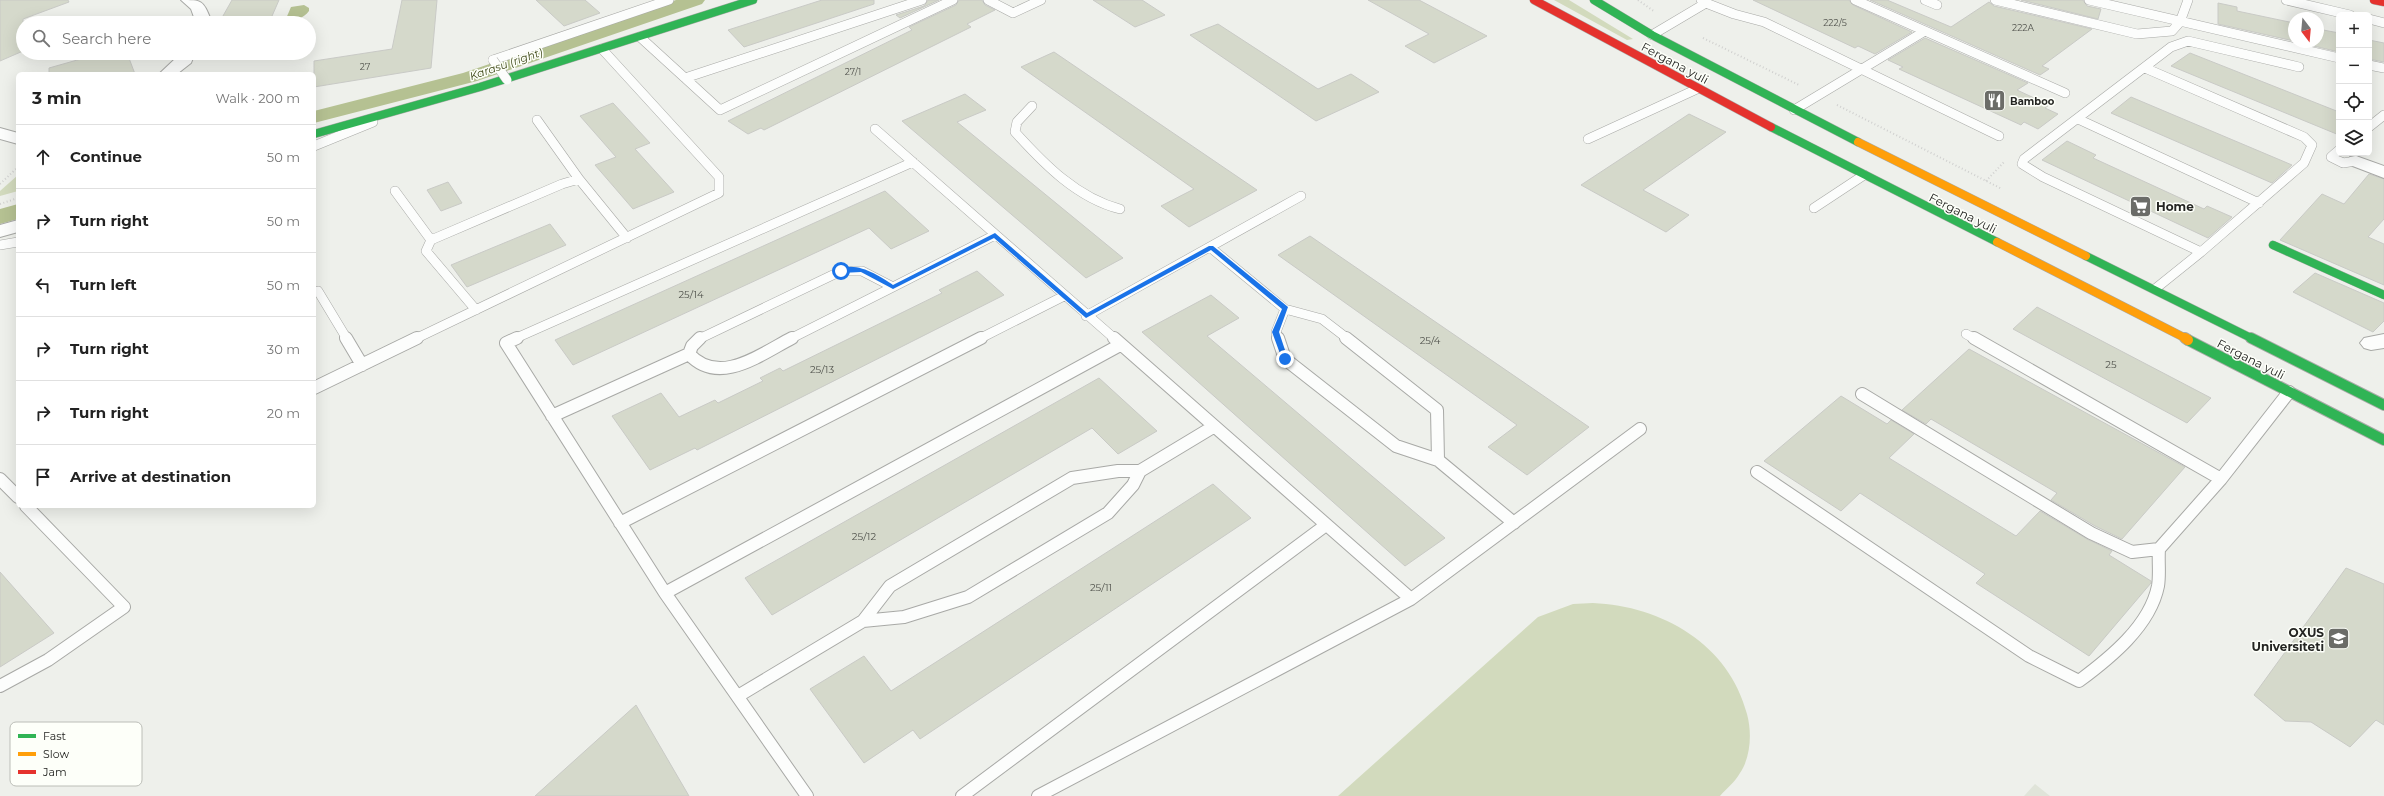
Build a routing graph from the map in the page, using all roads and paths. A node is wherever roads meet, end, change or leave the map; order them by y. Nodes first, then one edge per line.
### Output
1 (189, 0) edge
2 (669, 0) edge
3 (753, 0) edge
4 (922, 0) edge
5 (953, 0) edge
6 (988, 0) edge
7 (1041, 0) edge
8 (1534, 0) edge
9 (1594, 0) edge
10 (1597, 0) edge
11 (1855, 0) edge
12 (1926, 0) edge
13 (1995, 0) edge
14 (2089, 0) edge
15 (2188, 0) edge
16 (2286, 0) edge
17 (2374, 0) edge
18 (1706, 1) edge
19 (2384, 2) edge
20 (1937, 5) dead end
21 (1608, 9) junction
22 (2337, 12) edge
23 (201, 16) edge
24 (2372, 20) edge
25 (2180, 22) junction
26 (2384, 23) edge
27 (1925, 30) junction
28 (1652, 35) junction
29 (640, 37) junction
30 (602, 49) junction
31 (2336, 57) edge
32 (184, 60) edge
33 (2372, 66) edge
34 (2145, 68) junction
35 (2299, 68) dead end
36 (2384, 68) edge
37 (1861, 69) junction
38 (169, 72) edge
39 (685, 78) junction
40 (507, 80) junction
41 (1697, 89) junction
42 (2065, 92) dead end
43 (1032, 106) dead end
44 (405, 110) junction
45 (1794, 110) junction
46 (2384, 115) edge
47 (2078, 119) junction
48 (537, 120) dead end
49 (2372, 125) edge
50 (875, 129) dead end
51 (0, 133) edge
52 (316, 133) edge
53 (1999, 136) dead end
54 (16, 138) edge
55 (1588, 139) dead end
56 (316, 145) edge
57 (2336, 152) edge
58 (2356, 161) joint
59 (913, 162) junction
60 (16, 169) edge
61 (2384, 172) edge
62 (1864, 175) junction
63 (579, 179) junction
64 (0, 184) edge
65 (395, 191) dead end
66 (1301, 196) dead end
67 (16, 199) edge
68 (2259, 203) junction
69 (0, 204) edge
70 (1814, 208) dead end
71 (1120, 209) dead end
72 (16, 227) edge
73 (0, 231) edge
74 (995, 235) junction
75 (626, 238) junction
76 (431, 240) junction
77 (16, 242) edge
78 (0, 245) edge
79 (2273, 245) dead end
80 (1211, 248) junction
81 (2201, 252) junction
82 (893, 288) junction
83 (2155, 289) junction
84 (316, 290) edge
85 (1064, 296) junction
86 (2384, 296) edge
87 (1285, 308) junction
88 (476, 310) junction
89 (1086, 316) junction
90 (1966, 334) dead end
91 (1120, 345) junction
92 (689, 354) junction
93 (362, 365) junction
94 (316, 387) edge
95 (2289, 392) junction
96 (1862, 394) dead end
97 (2384, 405) edge
98 (552, 416) junction
99 (1214, 427) junction
100 (1640, 429) dead end
101 (2384, 440) edge
102 (1438, 460) junction
103 (1140, 471) junction
104 (1757, 472) dead end
105 (0, 479) edge
106 (2221, 480) junction
107 (16, 495) edge
108 (28, 508) edge
109 (620, 523) junction
110 (1514, 523) junction
111 (1326, 525) junction
112 (2159, 548) junction
113 (665, 593) junction
114 (1411, 599) junction
115 (863, 621) junction
116 (0, 686) edge
117 (738, 696) junction
118 (807, 796) edge
119 (962, 796) edge
120 (1038, 796) edge

1 - 23 street
2 - 40 lane, bridge
3 - 29 main road
4 - 39 lane
5 - 39 lane
6 - 7 lane
8 - 41 main road, Fergana yuli
9 - 21 main road, Fergana yuli
10 - 21 main road
11 - 27 lane
12 - 20 lane
13 - 25 lane
14 - 25 lane
15 - 25 lane
16 - 22 lane
17 - 19 main road
18 - 28 lane
18 - 37 lane
21 - 28 main road, Fergana yuli
24 - 26 lane
25 - 31 lane
27 - 37 lane
27 - 42 lane
28 - 45 main road, Fergana yuli
29 - 30 main road
29 - 39 lane
30 - 40 main road
30 - 75 lane
32 - 38 street
33 - 36 lane
34 - 35 lane
34 - 47 lane
34 - 68 lane
37 - 45 lane
37 - 53 lane
40 - 44 main road
41 - 55 lane
41 - 62 main road, Fergana yuli
43 - 71 lane
44 - 52 main road
44 - 56 lane
45 - 83 main road, Fergana yuli
46 - 49 lane
47 - 68 lane
47 - 81 lane
48 - 63 lane
50 - 59 lane
51 - 54 street
57 - 58 lane
58 - 61 street
59 - 74 lane
59 - 98 lane
60 - 64 path
62 - 70 lane
62 - 95 main road, Fergana yuli
63 - 75 lane
63 - 76 lane
65 - 76 lane
66 - 80 lane
67 - 69 path
68 - 81 lane
72 - 73 street
74 - 82 lane
74 - 85 lane
75 - 88 lane
76 - 88 lane
77 - 78 lane
79 - 86 main road
80 - 87 lane
80 - 89 lane
81 - 83 lane
82 - 92 lane
82 - 92 lane
83 - 97 main road, Fergana yuli
84 - 93 lane
85 - 89 lane
85 - 109 lane
87 - 102 lane
87 - 102 lane
88 - 93 lane
89 - 91 lane
90 - 106 lane
91 - 99 lane
91 - 113 lane
92 - 98 lane
93 - 94 lane
95 - 101 main road, Fergana yuli
95 - 106 lane
96 - 112 lane
98 - 109 lane
99 - 103 lane
99 - 111 lane
100 - 110 lane
102 - 110 lane
103 - 115 lane
103 - 115 lane
104 - 112 lane
105 - 107 lane
106 - 112 lane
108 - 116 lane
109 - 113 lane
110 - 114 lane
111 - 114 lane
111 - 119 lane
113 - 117 lane
114 - 120 lane
115 - 117 lane
117 - 118 lane

